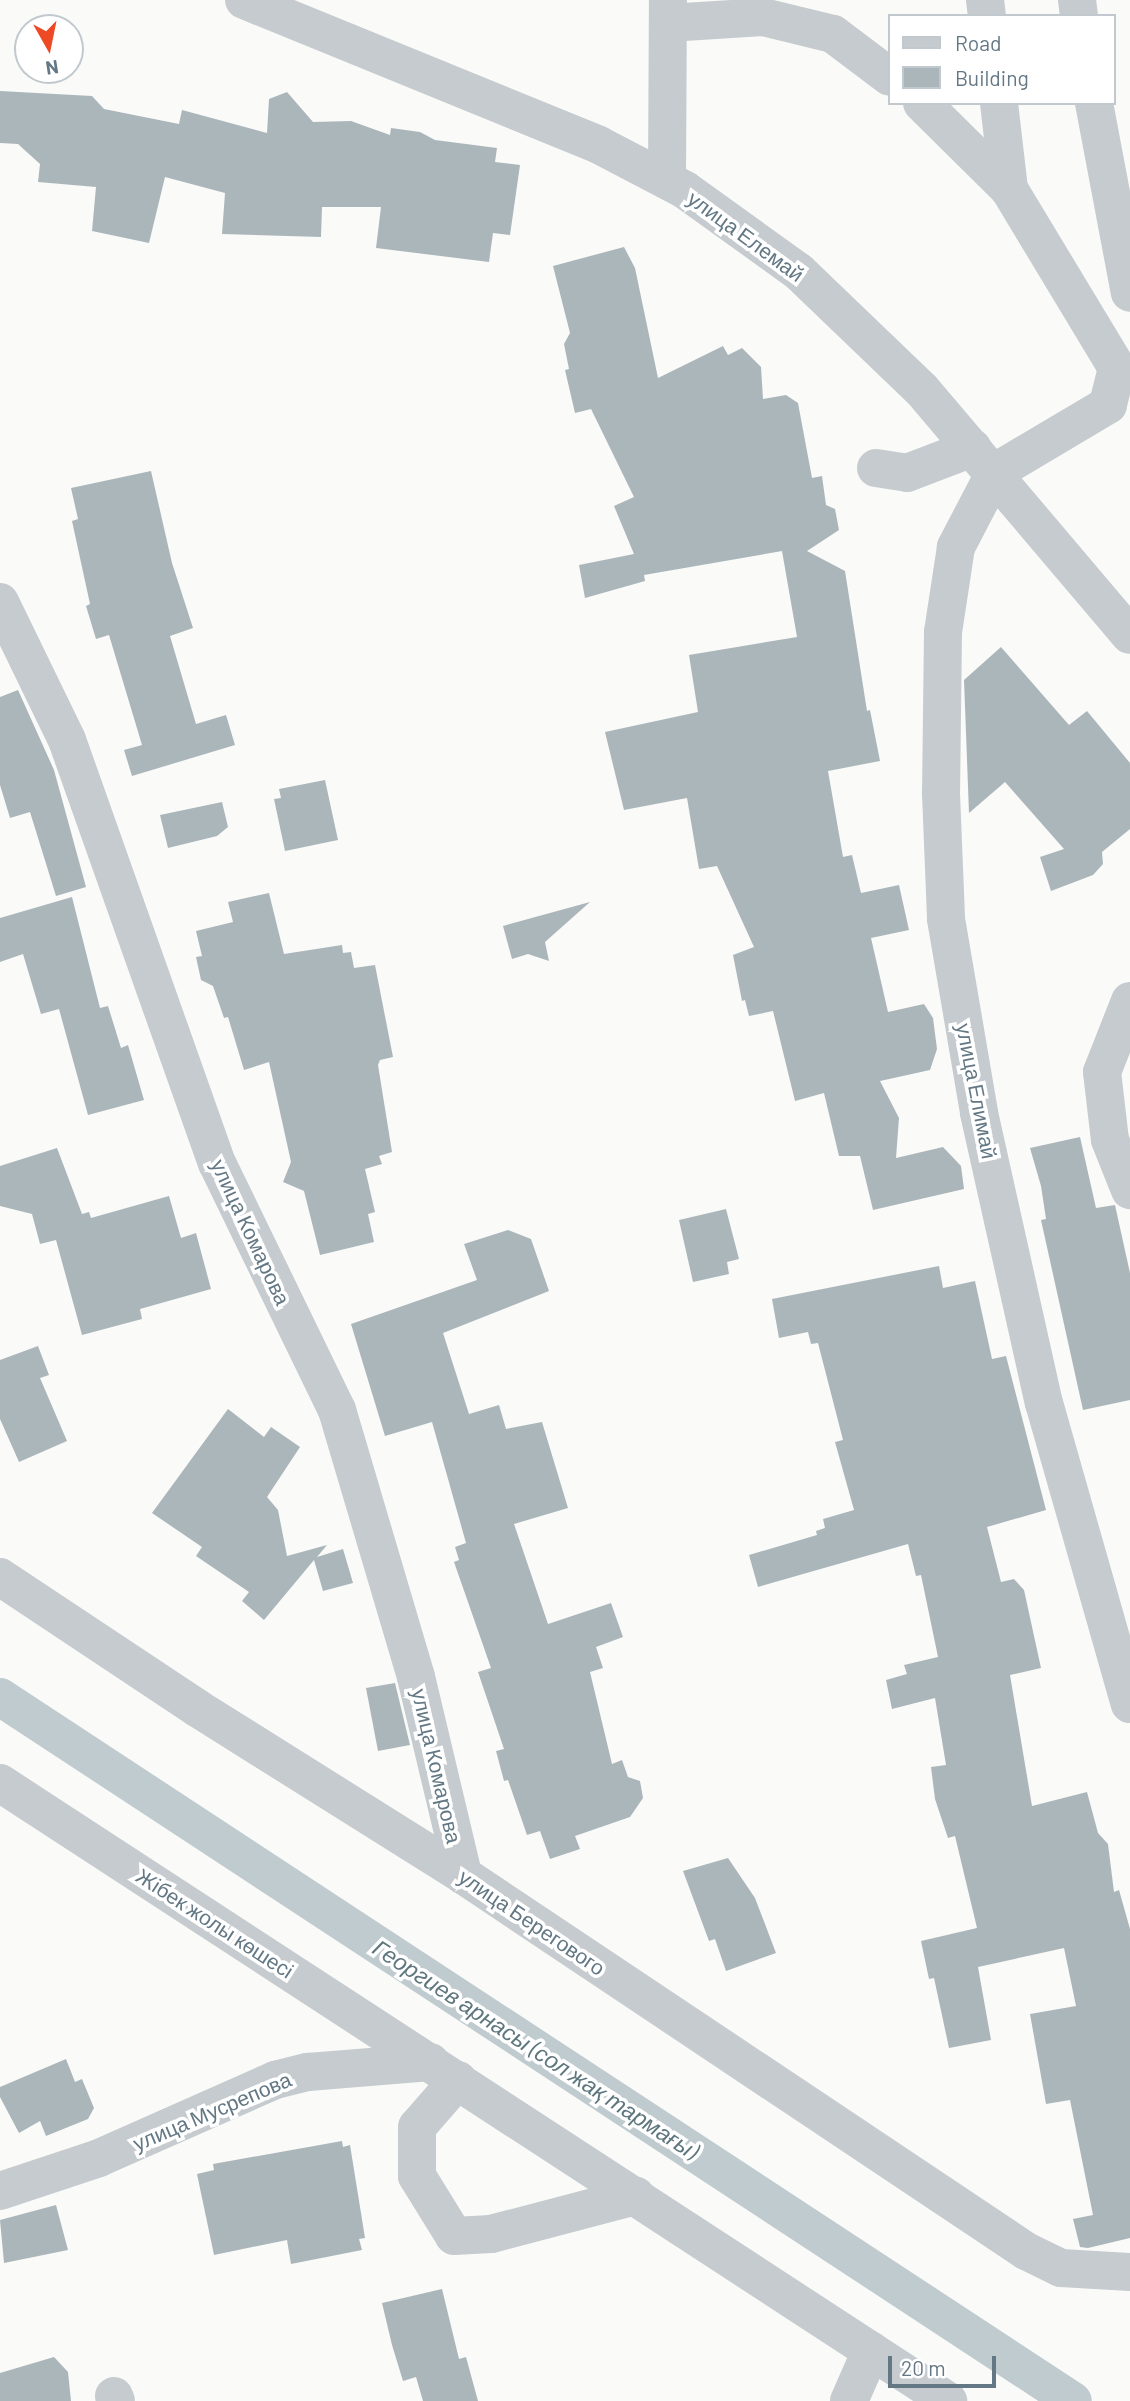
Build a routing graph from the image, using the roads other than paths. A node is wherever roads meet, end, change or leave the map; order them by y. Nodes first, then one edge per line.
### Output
1 (244, 0) edge
2 (668, 12) edge
3 (888, 75) edge
4 (924, 105) edge
5 (999, 105) edge
6 (1094, 105) edge
7 (667, 180) junction
8 (1009, 189) junction
9 (1130, 293) edge
10 (984, 460) junction
11 (876, 468) dead end
12 (0, 602) edge
13 (1130, 635) edge
14 (1130, 1001) edge
15 (1130, 1190) edge
16 (0, 1577) edge
17 (1130, 1704) edge
18 (0, 1783) edge
19 (463, 1875) junction
20 (444, 2071) junction
21 (0, 2191) edge
22 (636, 2196) junction
23 (1130, 2273) edge
24 (871, 2351) junction
25 (849, 2401) edge
26 (948, 2401) edge

1 - 7 street, улица Елемай
2 - 3 street
2 - 7 street
4 - 8 street
5 - 8 street
6 - 9 street
7 - 10 street, улица Елемай
8 - 10 street
10 - 11 street
10 - 13 street, улица Елемай
10 - 17 street, улица Елимай
12 - 19 street, улица Комарова
14 - 15 street
16 - 19 street, улица Берегового
18 - 20 street, Жібек жолы көшесі
19 - 23 street, улица Берегового
20 - 21 street, улица Мусрепова
20 - 22 street, Жібек жолы көшесі
20 - 22 street
22 - 24 street, Жібек жолы көшесі
24 - 25 street
24 - 26 street, Жібек жолы көшесі

